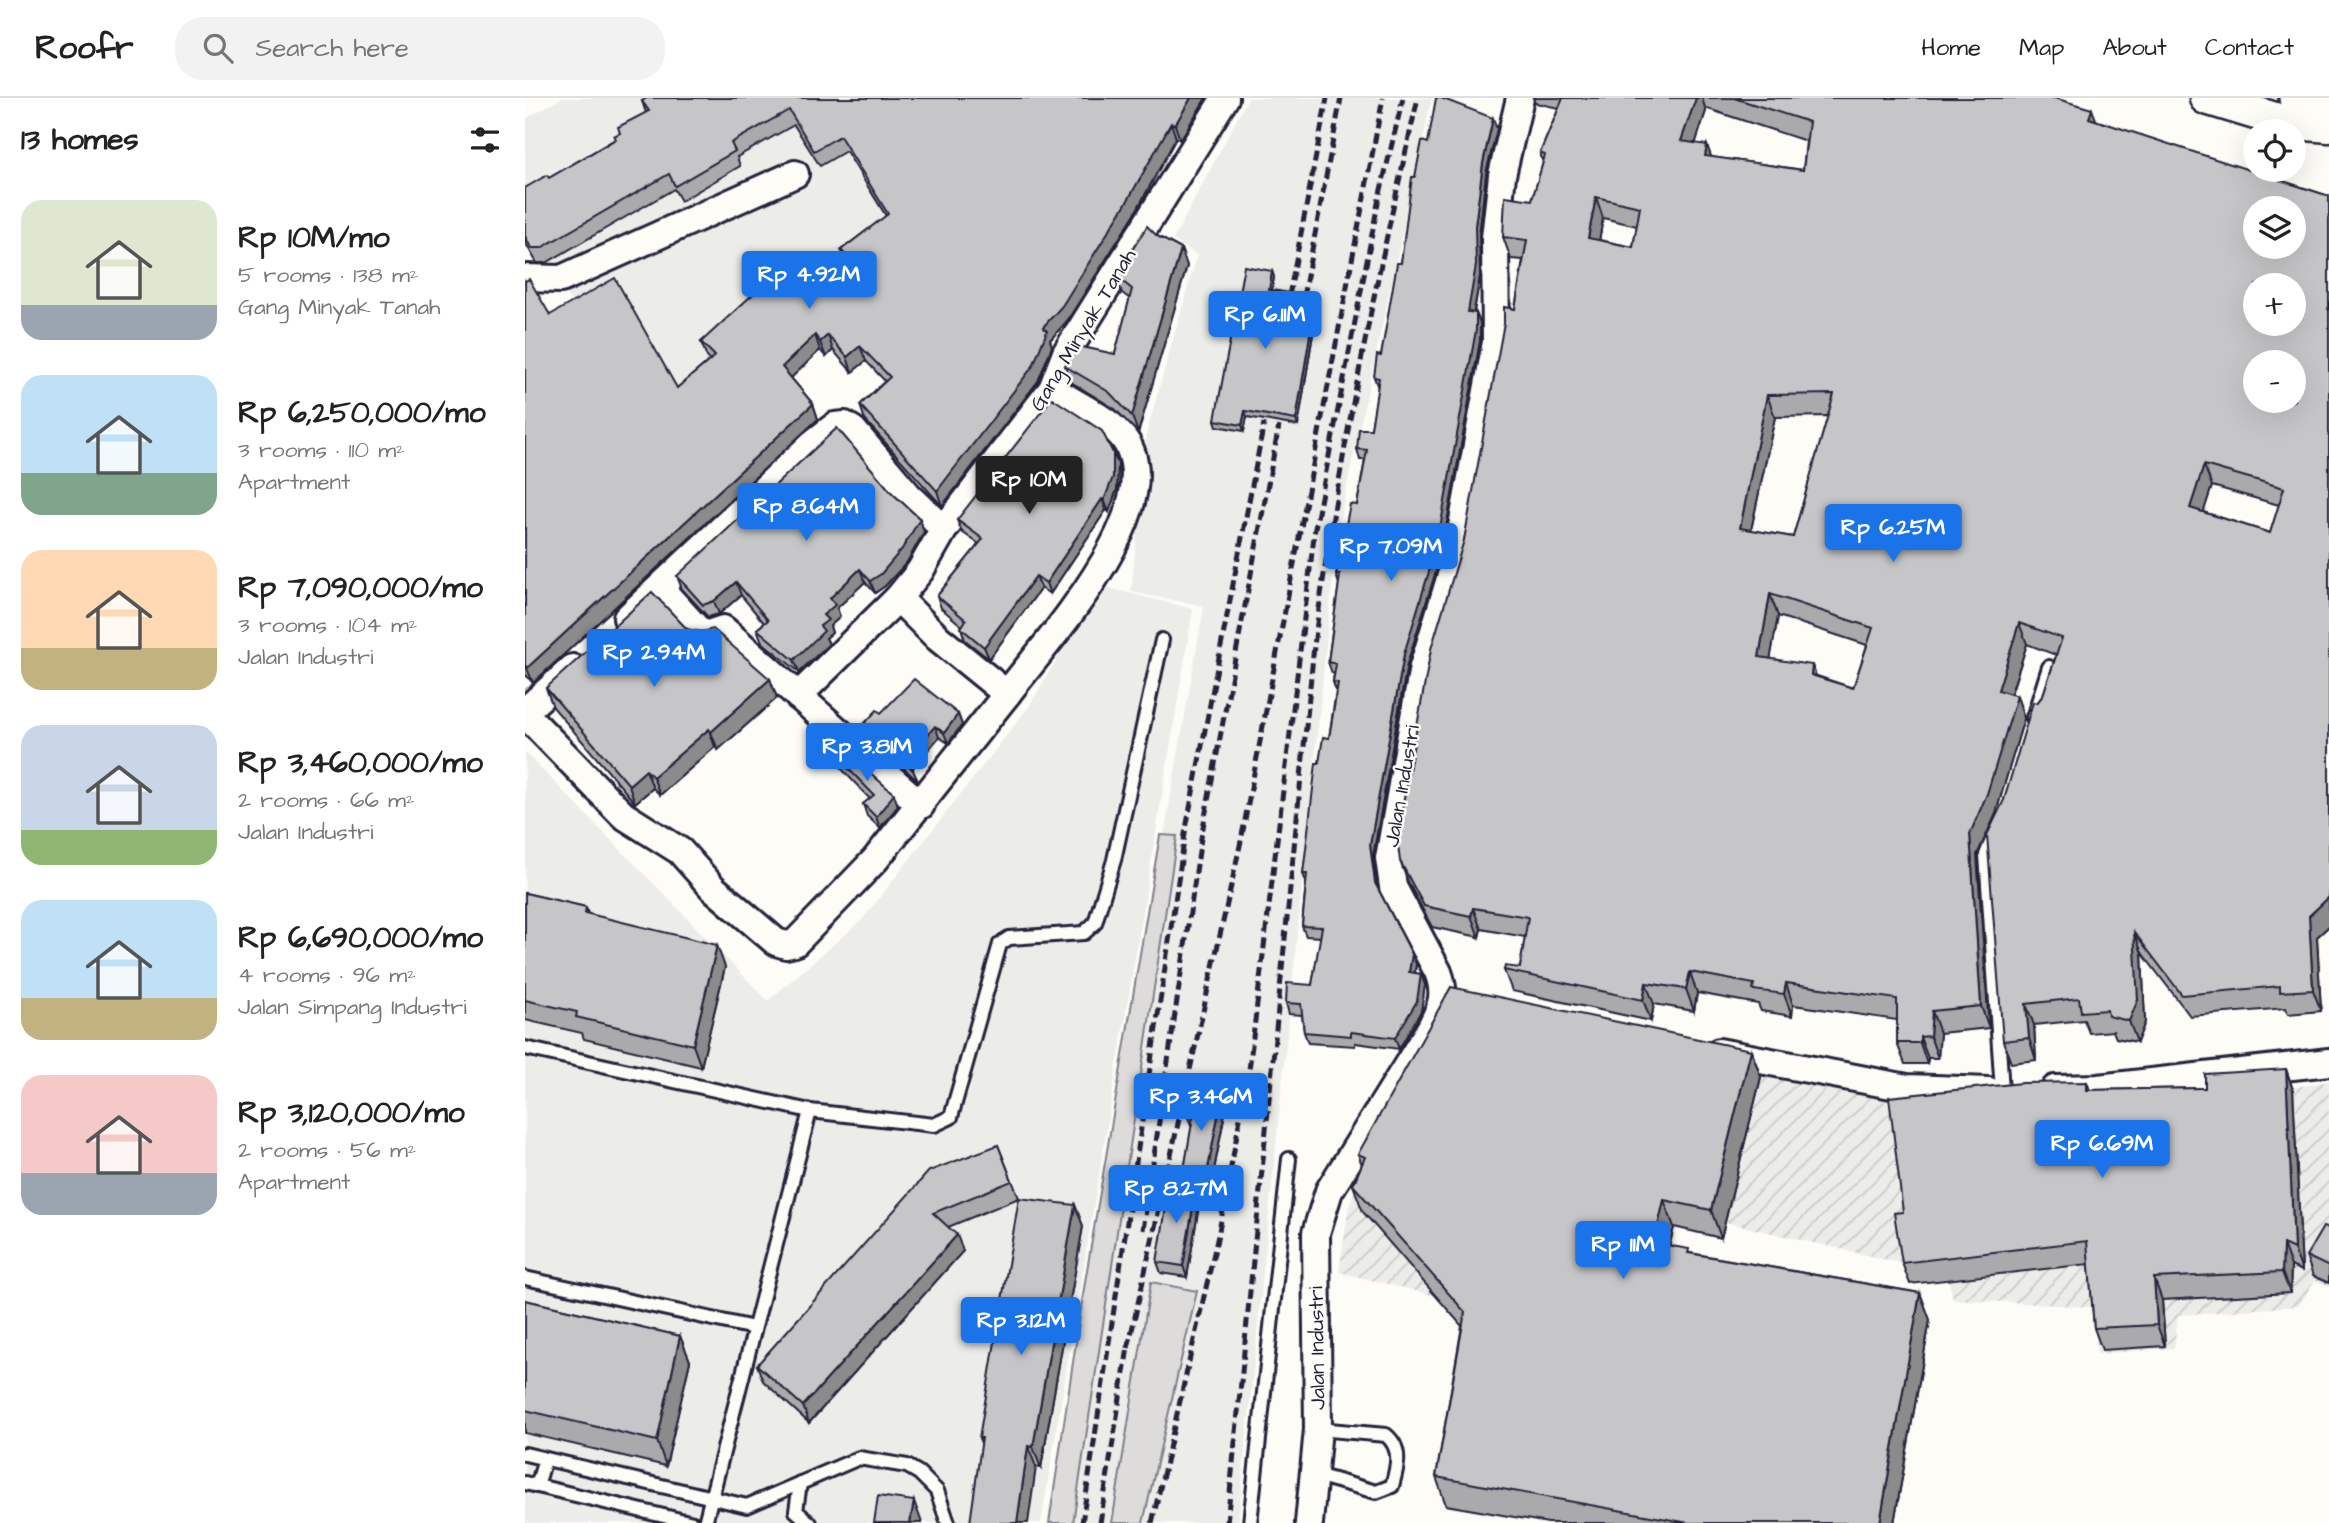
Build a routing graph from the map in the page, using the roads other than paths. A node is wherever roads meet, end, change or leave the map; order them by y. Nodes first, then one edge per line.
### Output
1 (1225, 98) edge
2 (1520, 98) edge
3 (2206, 98) edge
4 (2298, 98) edge
5 (2329, 114) edge
6 (2329, 126) edge
7 (795, 174) dead end
8 (525, 278) edge
9 (1052, 389) junction
10 (944, 529) junction
11 (660, 589) junction
12 (898, 597) junction
13 (611, 633) edge
14 (1162, 640) dead end
15 (591, 651) edge
16 (2049, 667) edge
17 (1007, 694) junction
18 (798, 696) junction
19 (525, 713) edge
20 (2030, 730) edge
21 (921, 805) junction
22 (2003, 819) edge
23 (1444, 993) junction
24 (1470, 999) edge
25 (1693, 1046) edge
26 (525, 1048) edge
27 (2329, 1062) edge
28 (2002, 1091) junction
29 (810, 1111) junction
30 (1289, 1159) dead end
31 (525, 1278) edge
32 (754, 1328) junction
33 (1318, 1429) junction
34 (525, 1454) edge
35 (545, 1459) junction
36 (1313, 1474) junction
37 (800, 1483) junction
38 (531, 1484) edge
39 (711, 1495) junction
40 (693, 1523) edge
41 (705, 1523) edge
42 (810, 1523) edge
43 (948, 1523) edge
44 (1250, 1523) edge
45 (1309, 1523) edge

1 - 9 street, Gang Minyak Tanah
2 - 23 street, Jalan Industri
3 - 6 street
4 - 5 main road
7 - 8 street
9 - 10 street, Gang Minyak Tanah
9 - 17 street
10 - 11 street
10 - 12 street, Gang Minyak Tanah
11 - 13 street
11 - 18 street
12 - 17 street
12 - 18 street, Gang Minyak Tanah
14 - 29 lane
15 - 19 street
16 - 20 lane
17 - 21 street
18 - 21 street
19 - 21 street
22 - 28 lane
23 - 24 street
23 - 33 street, Jalan Industri
25 - 28 street
26 - 29 lane
27 - 28 street
29 - 32 lane
30 - 44 lane
31 - 32 lane
32 - 39 lane
33 - 36 street, Jalan Industri
33 - 36 lane
34 - 35 lane
35 - 38 lane
35 - 39 lane
36 - 45 street, Jalan Industri
37 - 39 lane
37 - 42 lane
37 - 43 lane
38 - 40 lane
39 - 41 lane

